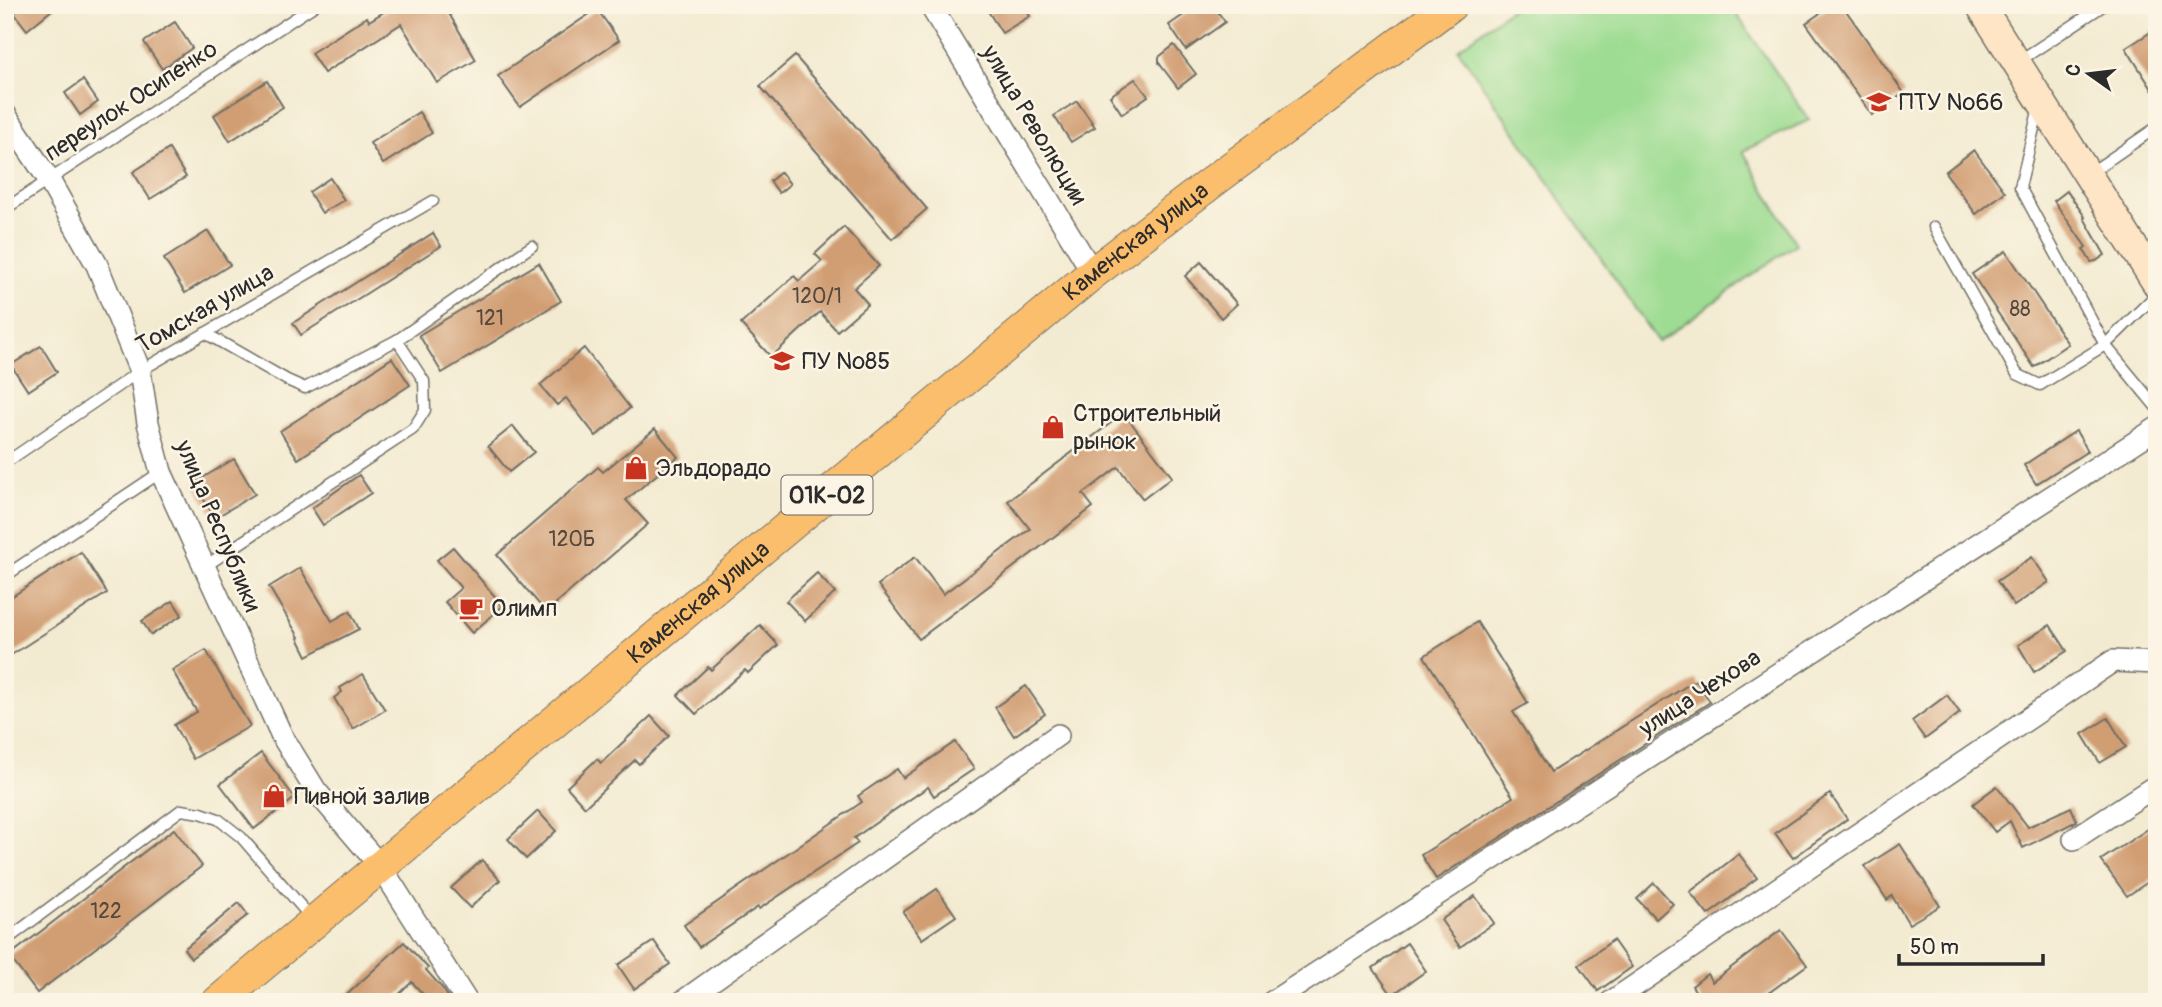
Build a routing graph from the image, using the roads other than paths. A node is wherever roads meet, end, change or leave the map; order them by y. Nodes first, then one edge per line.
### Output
1 (315, 5) edge
2 (930, 5) edge
3 (1451, 5) edge
4 (1980, 5) edge
5 (2104, 5) edge
6 (2016, 63) junction
7 (2041, 101) junction
8 (5, 114) edge
9 (2157, 127) edge
10 (2087, 174) junction
11 (49, 180) junction
12 (433, 201) dead end
13 (5, 209) edge
14 (1934, 227) dead end
15 (532, 246) dead end
16 (1093, 272) junction
17 (2157, 284) edge
18 (2157, 295) edge
19 (205, 333) junction
20 (397, 340) junction
21 (2105, 345) junction
22 (141, 370) junction
23 (2157, 408) edge
24 (2157, 428) edge
25 (5, 463) edge
26 (160, 471) junction
27 (204, 567) junction
28 (5, 576) edge
29 (2157, 663) edge
30 (1058, 735) dead end
31 (2157, 785) edge
32 (2074, 839) dead end
33 (381, 867) junction
34 (314, 922) junction
35 (5, 941) edge
36 (218, 1002) edge
37 (467, 1002) edge
38 (682, 1002) edge
39 (1272, 1002) edge
40 (1611, 1002) edge

1 - 11 lane, переулок Осипенко
2 - 16 street, улица Революции
3 - 16 main road, Каменская улица / 01К-02
4 - 6 street
5 - 6 lane
6 - 7 street
7 - 10 street
7 - 21 lane
8 - 11 street, улица Республики
9 - 10 lane
10 - 17 street
11 - 13 lane, переулок Осипенко
11 - 22 street, улица Республики
12 - 19 lane, Томская улица
14 - 21 lane
15 - 20 lane
16 - 33 main road, Каменская улица / 01К-02
18 - 21 lane
19 - 20 lane
19 - 22 lane, Томская улица
20 - 27 lane
21 - 23 lane
22 - 25 lane, Томская улица
22 - 26 street, улица Республики
24 - 39 street, улица Чехова
26 - 27 street, улица Республики
26 - 28 lane
27 - 33 street, улица Республики
29 - 40 street
30 - 38 street
31 - 32 street
33 - 34 main road, Каменская улица / 01К-02
33 - 37 street, улица Республики
34 - 35 lane
34 - 36 main road, Каменская улица / 01К-02

